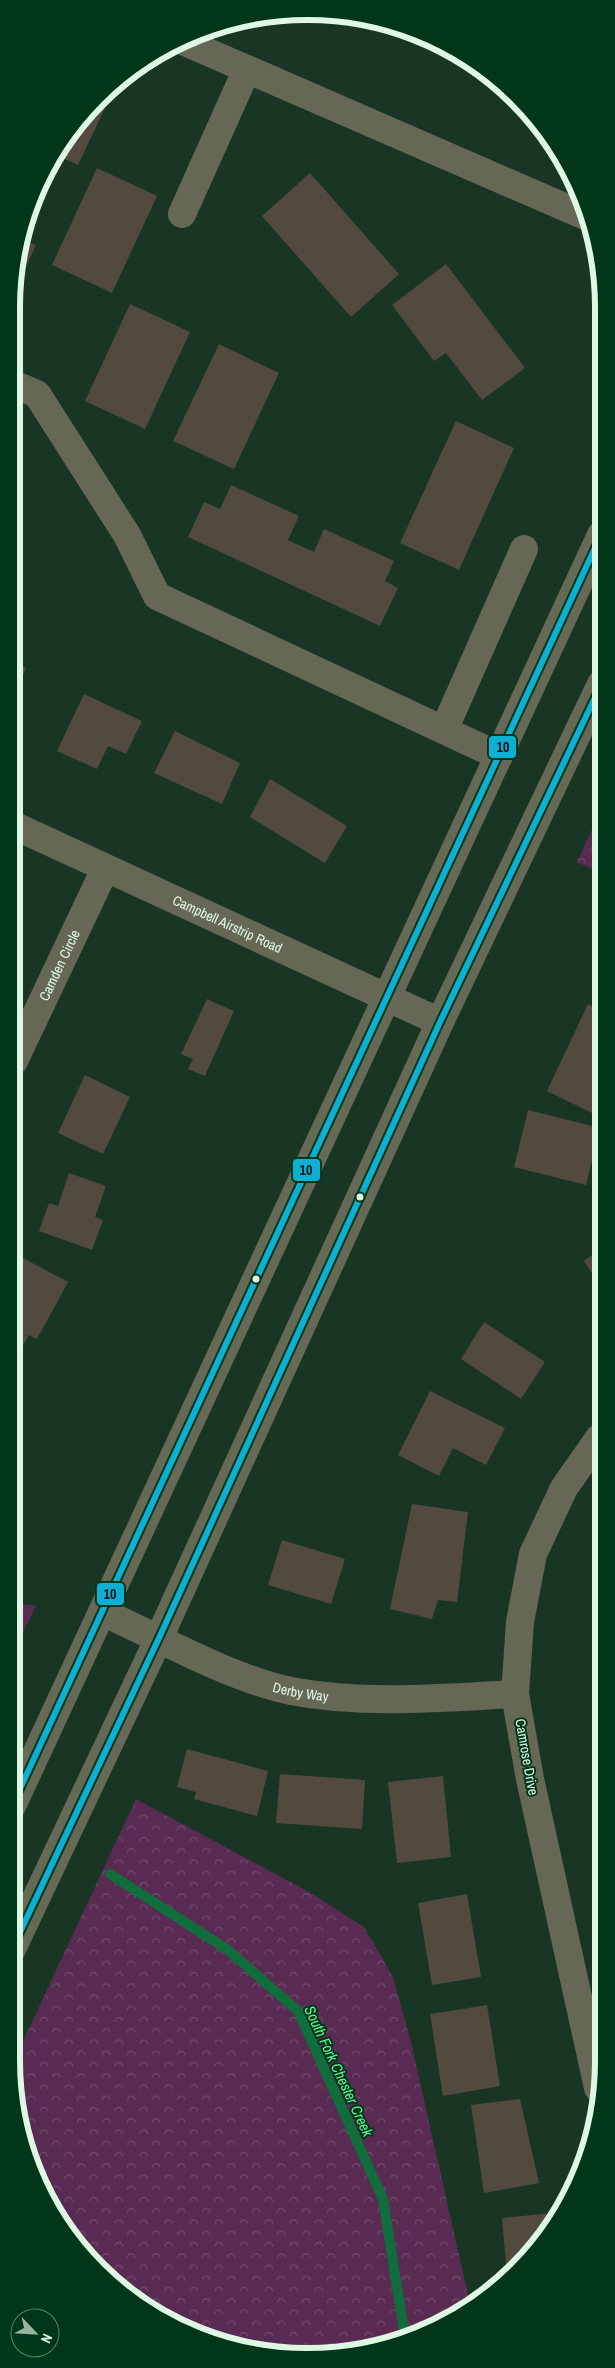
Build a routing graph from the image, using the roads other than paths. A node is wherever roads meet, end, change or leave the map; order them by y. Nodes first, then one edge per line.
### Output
1 (191, 45) edge
2 (248, 69) junction
3 (182, 214) dead end
4 (579, 214) edge
5 (20, 387) edge
6 (595, 548) edge
7 (524, 549) dead end
8 (595, 695) edge
9 (444, 730) junction
10 (499, 756) junction
11 (20, 828) edge
12 (105, 869) junction
13 (387, 997) junction
14 (440, 1022) junction
15 (20, 1048) edge
16 (595, 1444) edge
17 (102, 1612) junction
18 (159, 1638) junction
19 (515, 1694) junction
20 (20, 1789) edge
21 (20, 1932) edge
22 (594, 2072) edge

1 - 2 street
2 - 3 street
2 - 4 street
5 - 9 street
6 - 10 main road
7 - 9 street
8 - 14 main road
9 - 10 street
10 - 13 main road
11 - 12 street, Campbell Airstrip Road
12 - 13 street, Campbell Airstrip Road
12 - 15 street, Camden Circle
13 - 14 street, Campbell Airstrip Road
13 - 17 main road
14 - 18 main road
16 - 19 street, Camrose Drive
17 - 18 street, Derby Way
17 - 20 main road
18 - 19 street, Derby Way
18 - 21 main road
19 - 22 street, Camrose Drive

